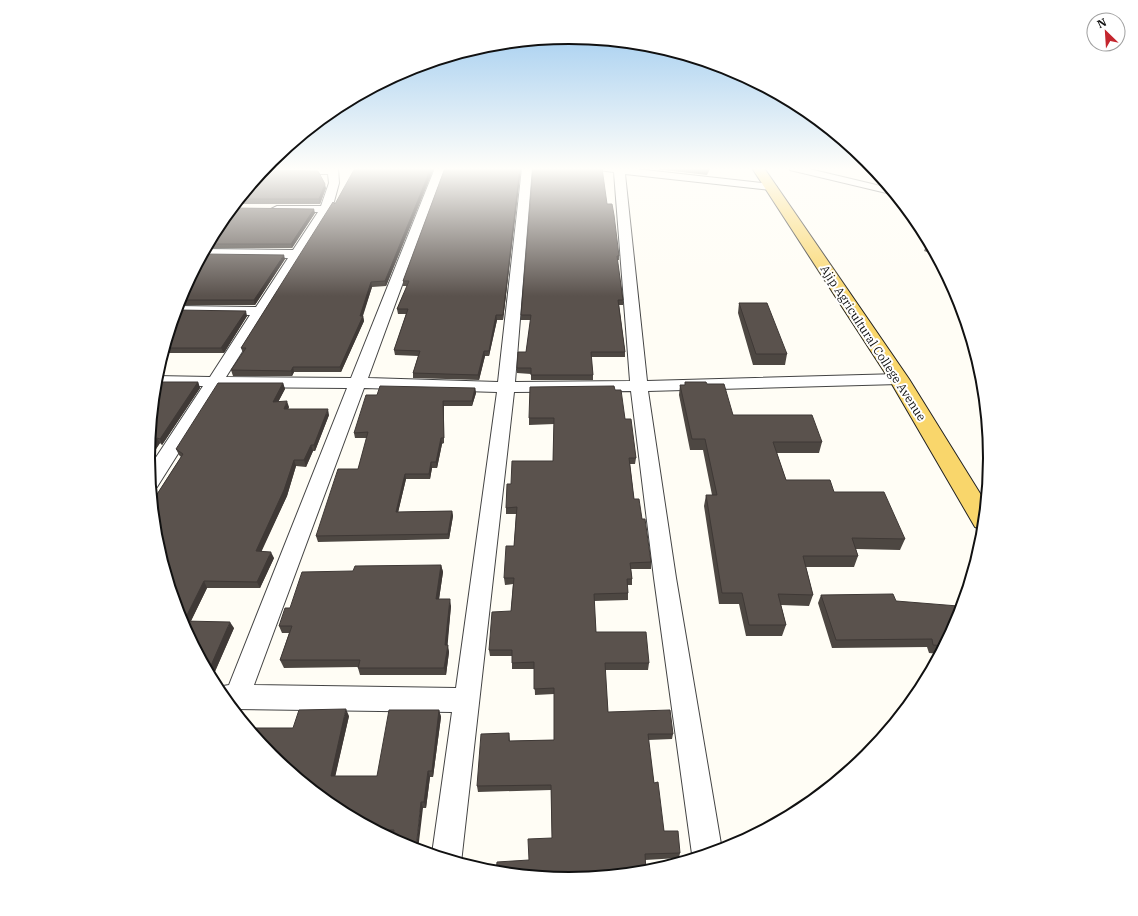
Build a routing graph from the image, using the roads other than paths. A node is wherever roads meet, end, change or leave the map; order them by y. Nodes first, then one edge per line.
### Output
1 (325, 211) edge
2 (424, 211) edge
3 (524, 211) edge
4 (616, 211) edge
5 (788, 211) edge
6 (209, 253) edge
7 (298, 254) junction
8 (183, 310) edge
9 (260, 311) junction
10 (899, 379) junction
11 (162, 381) edge
12 (214, 381) junction
13 (358, 383) junction
14 (639, 386) junction
15 (506, 387) junction
16 (156, 473) edge
17 (979, 513) edge
18 (231, 696) edge
19 (232, 697) edge
20 (466, 700) junction
21 (706, 848) edge
22 (448, 854) edge

1 - 7 street
2 - 13 street
3 - 15 street
4 - 14 street
5 - 10 main road, Ajip Agricultural College Avenue
6 - 7 street
7 - 9 street
8 - 9 street
9 - 12 street
10 - 14 street
10 - 17 main road, Ajip Agricultural College Avenue
11 - 12 street
12 - 13 street
12 - 16 street
13 - 15 street
13 - 18 street
14 - 15 street
14 - 21 street
15 - 20 street
19 - 20 street
20 - 22 street

